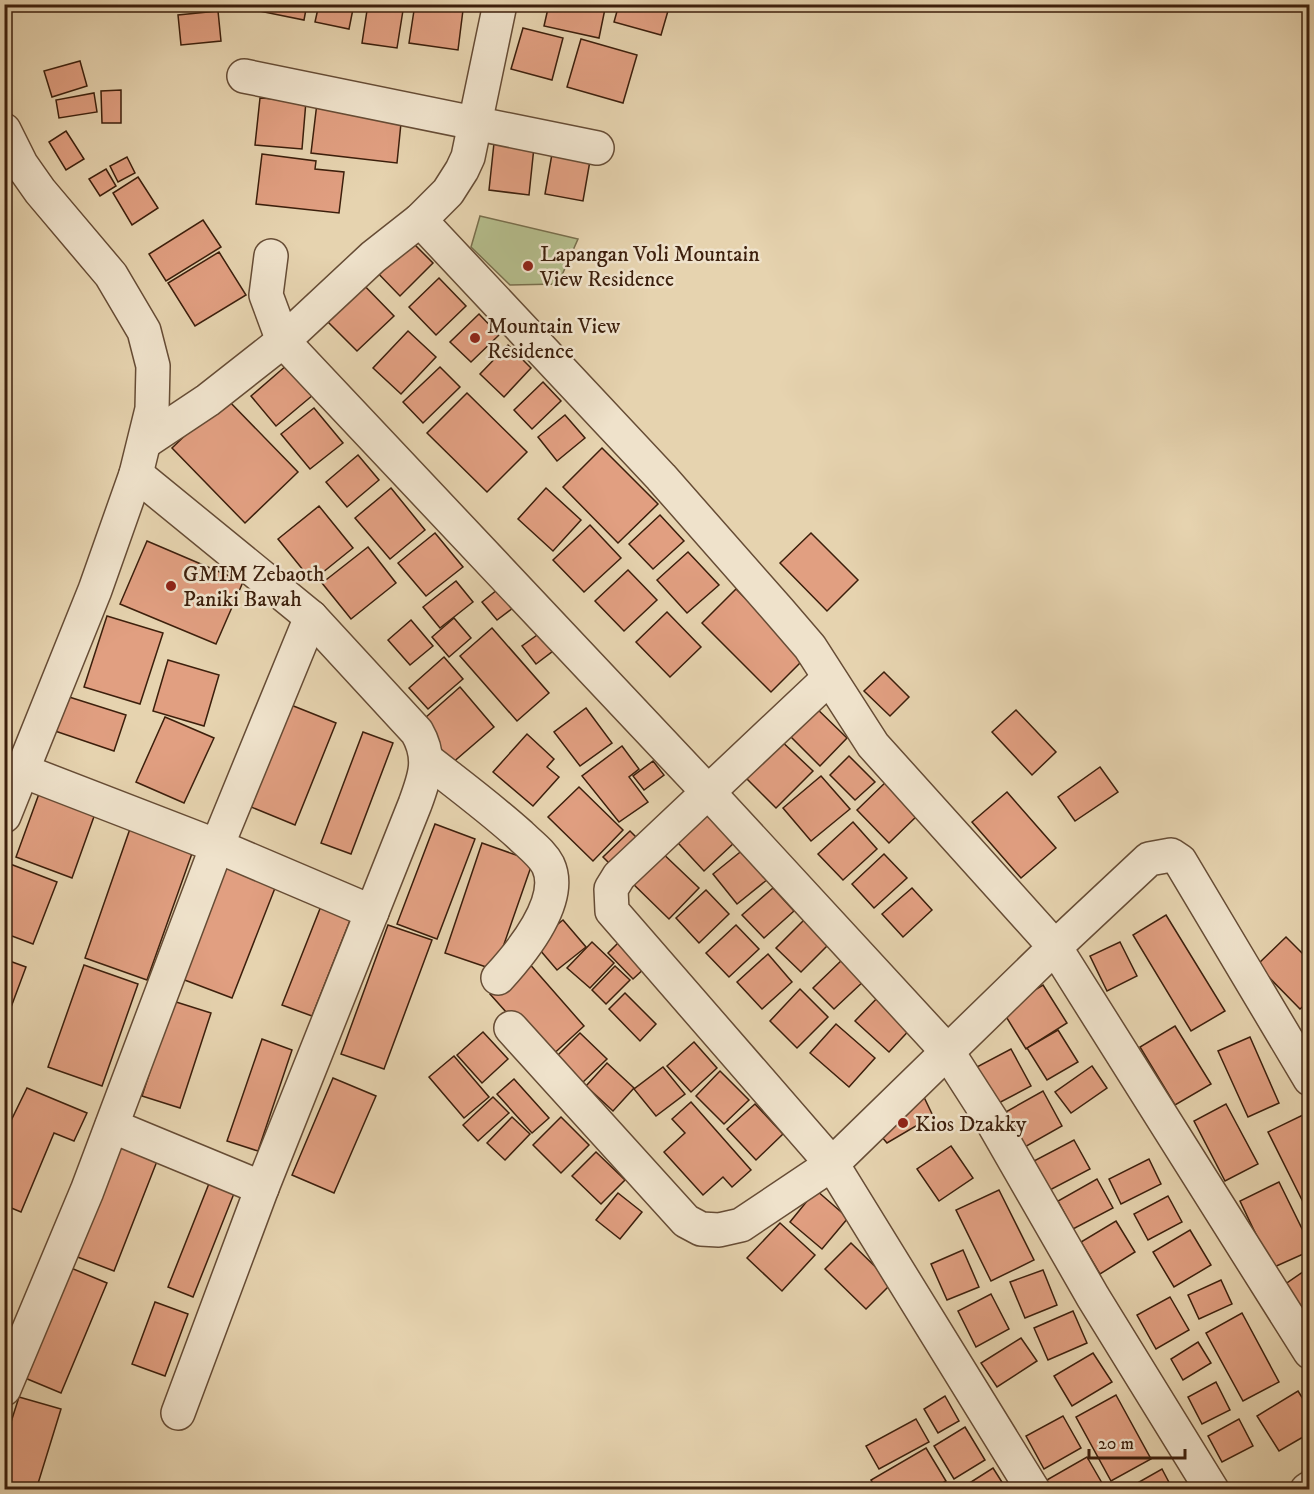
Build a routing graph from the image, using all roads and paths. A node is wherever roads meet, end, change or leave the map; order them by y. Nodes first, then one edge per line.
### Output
1 (500, 4) edge
2 (244, 76) dead end
3 (476, 124) junction
4 (4, 130) edge
5 (597, 148) dead end
6 (420, 220) junction
7 (271, 256) dead end
8 (283, 341) junction
9 (145, 442) junction
10 (136, 474) junction
11 (311, 617) junction
12 (829, 678) junction
13 (427, 760) junction
14 (709, 793) junction
15 (11, 797) edge
16 (217, 846) junction
17 (372, 912) junction
18 (1055, 948) junction
19 (498, 978) dead end
20 (511, 1028) dead end
21 (947, 1051) junction
22 (1310, 1080) edge
23 (112, 1126) junction
24 (832, 1164) junction
25 (262, 1188) junction
26 (1310, 1352) edge
27 (4, 1389) edge
28 (178, 1413) dead end
29 (1033, 1490) edge
30 (1212, 1490) edge

1 - 3 street
2 - 3 street
3 - 5 street
3 - 6 street
4 - 9 street
6 - 8 street
6 - 12 street
7 - 8 street
8 - 9 street
8 - 14 street
9 - 10 street
10 - 11 street
10 - 15 street
11 - 13 street
11 - 16 street
12 - 14 street
12 - 18 street
13 - 17 street
13 - 19 street
14 - 21 street
14 - 24 street
15 - 16 street
16 - 17 street
16 - 23 street
17 - 25 street
18 - 21 street
18 - 22 street
18 - 26 street
20 - 24 street
21 - 24 street
21 - 30 street
23 - 25 street
23 - 27 street
24 - 29 street
25 - 28 street

